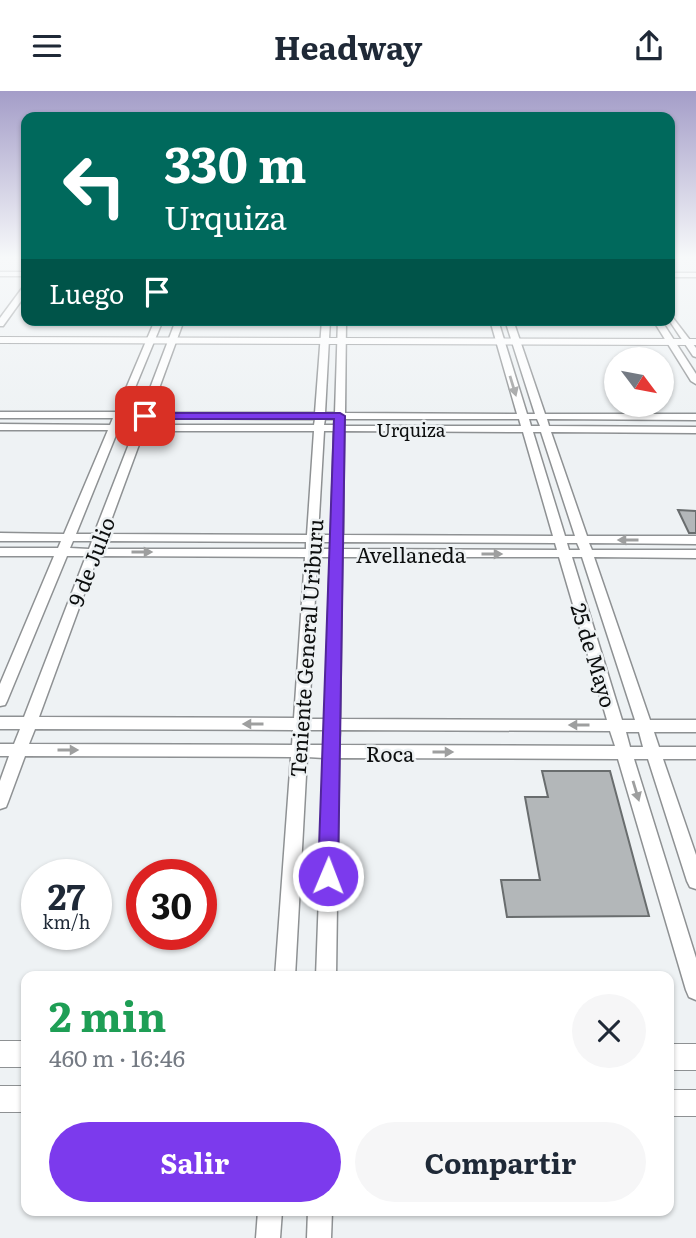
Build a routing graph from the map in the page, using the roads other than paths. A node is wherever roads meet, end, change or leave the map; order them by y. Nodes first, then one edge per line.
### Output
1 (11, 310) edge
2 (675, 321) edge
3 (0, 324) edge
4 (157, 326) edge
5 (178, 326) edge
6 (661, 326) edge
7 (325, 331) edge
8 (342, 332) edge
9 (0, 333) edge
10 (504, 334) edge
11 (153, 337) junction
12 (174, 337) junction
13 (668, 338) junction
14 (691, 338) edge
15 (0, 339) edge
16 (696, 353) edge
17 (696, 381) edge
18 (0, 415) edge
19 (120, 416) junction
20 (696, 417) edge
21 (142, 422) junction
22 (319, 422) junction
23 (340, 422) junction
24 (525, 423) junction
25 (543, 423) junction
26 (0, 427) edge
27 (114, 428) junction
28 (696, 430) edge
29 (0, 537) edge
30 (69, 537) junction
31 (99, 538) junction
32 (560, 539) junction
33 (582, 539) junction
34 (696, 540) edge
35 (311, 546) junction
36 (336, 546) junction
37 (0, 552) edge
38 (62, 552) junction
39 (94, 552) junction
40 (564, 554) junction
41 (587, 554) junction
42 (696, 554) edge
43 (0, 701) edge
44 (0, 723) edge
45 (29, 723) junction
46 (300, 724) junction
47 (332, 724) junction
48 (616, 725) junction
49 (644, 725) junction
50 (696, 726) edge
51 (0, 750) edge
52 (20, 750) junction
53 (299, 751) junction
54 (331, 751) junction
55 (624, 753) junction
56 (653, 753) junction
57 (696, 753) edge
58 (0, 802) edge
59 (696, 881) edge
60 (285, 971) edge
61 (326, 971) edge
62 (696, 990) edge
63 (0, 1054) edge
64 (21, 1054) edge
65 (674, 1057) edge
66 (696, 1058) edge
67 (0, 1098) edge
68 (21, 1099) edge
69 (674, 1103) edge
70 (696, 1103) edge
71 (270, 1216) edge
72 (320, 1216) edge
73 (268, 1238) edge
74 (319, 1238) edge

1 - 3 street
2 - 14 street
4 - 11 street, 9 de Julio
5 - 12 street, 9 de Julio
6 - 13 street
7 - 8 street
7 - 12 street
7 - 22 street, Teniente General Uriburu
8 - 10 street
8 - 23 street, Teniente General Uriburu
9 - 11 street
10 - 13 street
10 -> 24 street, 25 de Mayo
10 - 25 street, 25 de Mayo
11 - 12 street
11 - 15 street
11 - 19 street, 9 de Julio
12 - 21 street, 9 de Julio
13 - 14 street
13 - 17 street
14 - 16 street
18 - 19 street, Urquiza
19 - 21 street, Urquiza
19 - 27 street, 9 de Julio
20 - 25 street, Urquiza
21 - 22 street, Urquiza
21 - 27 street, Urquiza
21 - 31 street, 9 de Julio
22 - 23 street, Urquiza
22 - 35 street, Teniente General Uriburu
23 - 24 street, Urquiza
23 - 36 street, Teniente General Uriburu
24 - 25 street, Urquiza
24 - 32 street, 25 de Mayo
25 - 28 street, Urquiza
25 - 33 street, 25 de Mayo
26 - 27 street, Urquiza
27 - 30 street, 9 de Julio
29 - 30 street, Avellaneda
30 - 31 street, Avellaneda
30 - 38 street, 9 de Julio
31 - 35 street, Avellaneda
31 - 39 street, 9 de Julio
32 - 33 street, Avellaneda
32 - 36 street, Avellaneda
32 - 40 street, 25 de Mayo
34 -> 33 street, Avellaneda
33 - 41 street, 25 de Mayo
35 - 36 street, Avellaneda
39 -> 35 street, Avellaneda
35 - 46 street, Teniente General Uriburu
36 -> 40 street, Avellaneda
36 - 47 street, Teniente General Uriburu
37 - 38 street, Avellaneda
38 - 39 street, Avellaneda
38 - 43 street, 9 de Julio
39 - 45 street, 9 de Julio
40 - 41 street, Avellaneda
40 - 48 street, 25 de Mayo
41 - 42 street, Avellaneda
41 - 49 street, 25 de Mayo
44 - 45 street, Roca
46 -> 45 street, Roca
45 - 52 street, 9 de Julio
46 - 47 street, Roca
46 - 53 street, Teniente General Uriburu
48 -> 47 street, Roca
47 - 54 street, Teniente General Uriburu
48 - 49 street, Roca
48 - 55 street, 25 de Mayo
49 - 50 street, Roca
49 - 56 street, 25 de Mayo
51 - 52 street, Roca
52 -> 53 street, Roca
52 - 58 street, 9 de Julio
53 - 54 street, Roca
53 - 60 street, Teniente General Uriburu
54 -> 55 street, Roca
54 - 61 street, Teniente General Uriburu
55 - 56 street, Roca
55 -> 62 street, 25 de Mayo
56 - 57 street, Roca
56 - 59 street, 25 de Mayo
63 - 64 street
65 - 66 street
67 - 68 street
69 - 70 street
71 - 73 street
72 - 74 street

